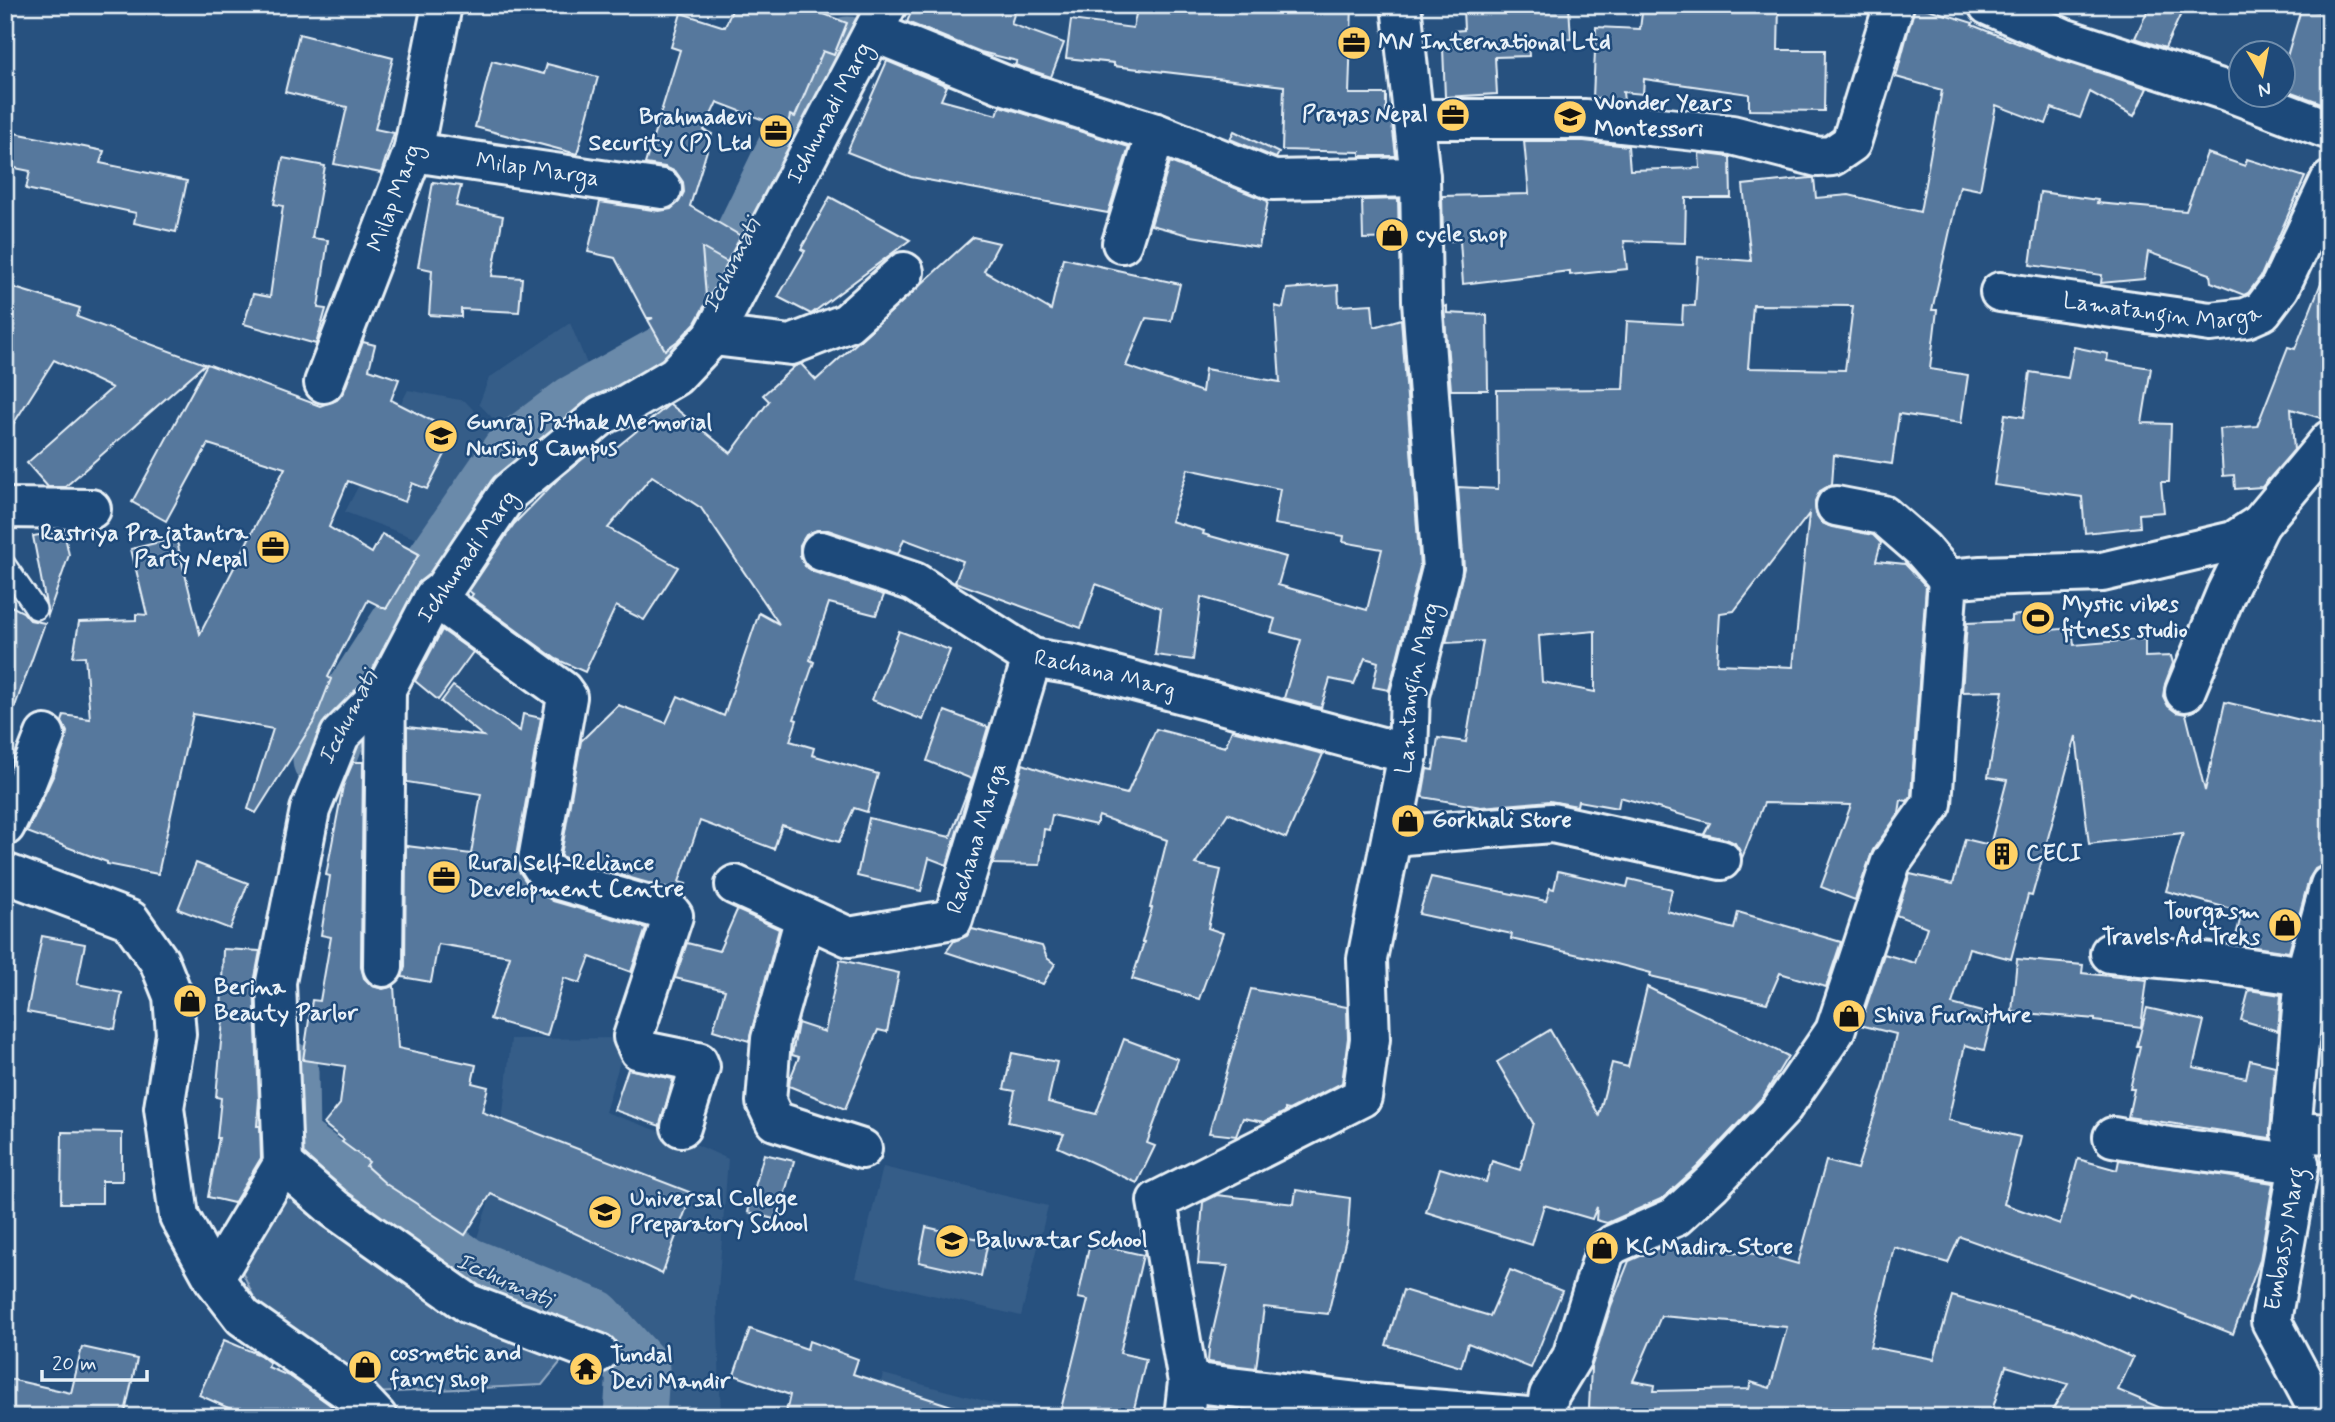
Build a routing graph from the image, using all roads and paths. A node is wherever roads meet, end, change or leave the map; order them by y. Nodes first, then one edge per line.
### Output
1 (442, 5) edge
2 (1401, 5) edge
3 (1894, 5) edge
4 (1988, 5) edge
5 (880, 18) edge
6 (1414, 119) junction
7 (2330, 130) edge
8 (1156, 133) junction
9 (413, 152) junction
10 (1420, 177) junction
11 (2330, 181) edge
12 (662, 190) dead end
13 (1122, 243) dead end
14 (904, 272) dead end
15 (2000, 292) dead end
16 (712, 336) junction
17 (324, 383) dead end
18 (2330, 440) edge
19 (1836, 506) dead end
20 (5, 508) edge
21 (91, 509) dead end
22 (2260, 524) junction
23 (821, 551) dead end
24 (5, 564) edge
25 (1948, 579) junction
26 (434, 597) junction
27 (36, 609) dead end
28 (1032, 659) junction
29 (386, 689) junction
30 (2185, 692) dead end
31 (46, 735) dead end
32 (1408, 754) junction
33 (5, 825) edge
34 (1392, 836) junction
35 (1721, 860) dead end
36 (7, 881) edge
37 (2330, 885) edge
38 (735, 886) dead end
39 (805, 917) junction
40 (2110, 953) dead end
41 (383, 967) dead end
42 (2305, 976) junction
43 (681, 1127) dead end
44 (2330, 1135) edge
45 (2113, 1137) dead end
46 (2295, 1148) junction
47 (862, 1149) dead end
48 (283, 1164) junction
49 (214, 1279) junction
50 (597, 1353) dead end
51 (1186, 1400) edge
52 (377, 1417) edge
53 (1528, 1417) edge
54 (1545, 1417) edge
55 (2322, 1417) edge

1 - 9 street, Milap Marg
2 - 6 street, Lamtangin Marg
3 - 6 street
4 - 7 street
5 - 8 street
5 - 16 street, Ichhunadi Marg
6 - 10 street, Lamtangin Marg
8 - 10 street
8 - 13 street
9 - 12 street, Milap Marga
9 - 17 street, Milap Marg
10 - 32 street, Lamtangin Marg
11 - 15 street, Lamatangin Marga
14 - 16 street
16 - 26 street, Ichhunadi Marg
18 - 22 street
19 - 25 street
20 - 21 street
22 - 25 street
22 - 30 street
23 - 28 street, Rachana Marg
24 - 27 lane
25 - 54 street
26 - 29 street, Ichhunadi Marg
26 - 43 street
28 - 32 street, Rachana Marg
28 - 39 street, Rachana Marga
29 - 41 street
29 - 48 street, Ichhunadi Marg
31 - 33 street
32 - 34 street, Lamtangin Marg
34 - 35 street
34 - 51 street, Lamtangin Marg
36 - 49 street
37 - 42 street, Embassy Marg
38 - 39 street, Rachana Marga
39 - 47 street
40 - 42 street
42 - 46 street, Embassy Marg
44 - 46 street, Embassy Marg
45 - 46 street
46 - 55 street, Embassy Marg
48 - 49 street
48 - 50 street
49 - 52 street
51 - 53 street

